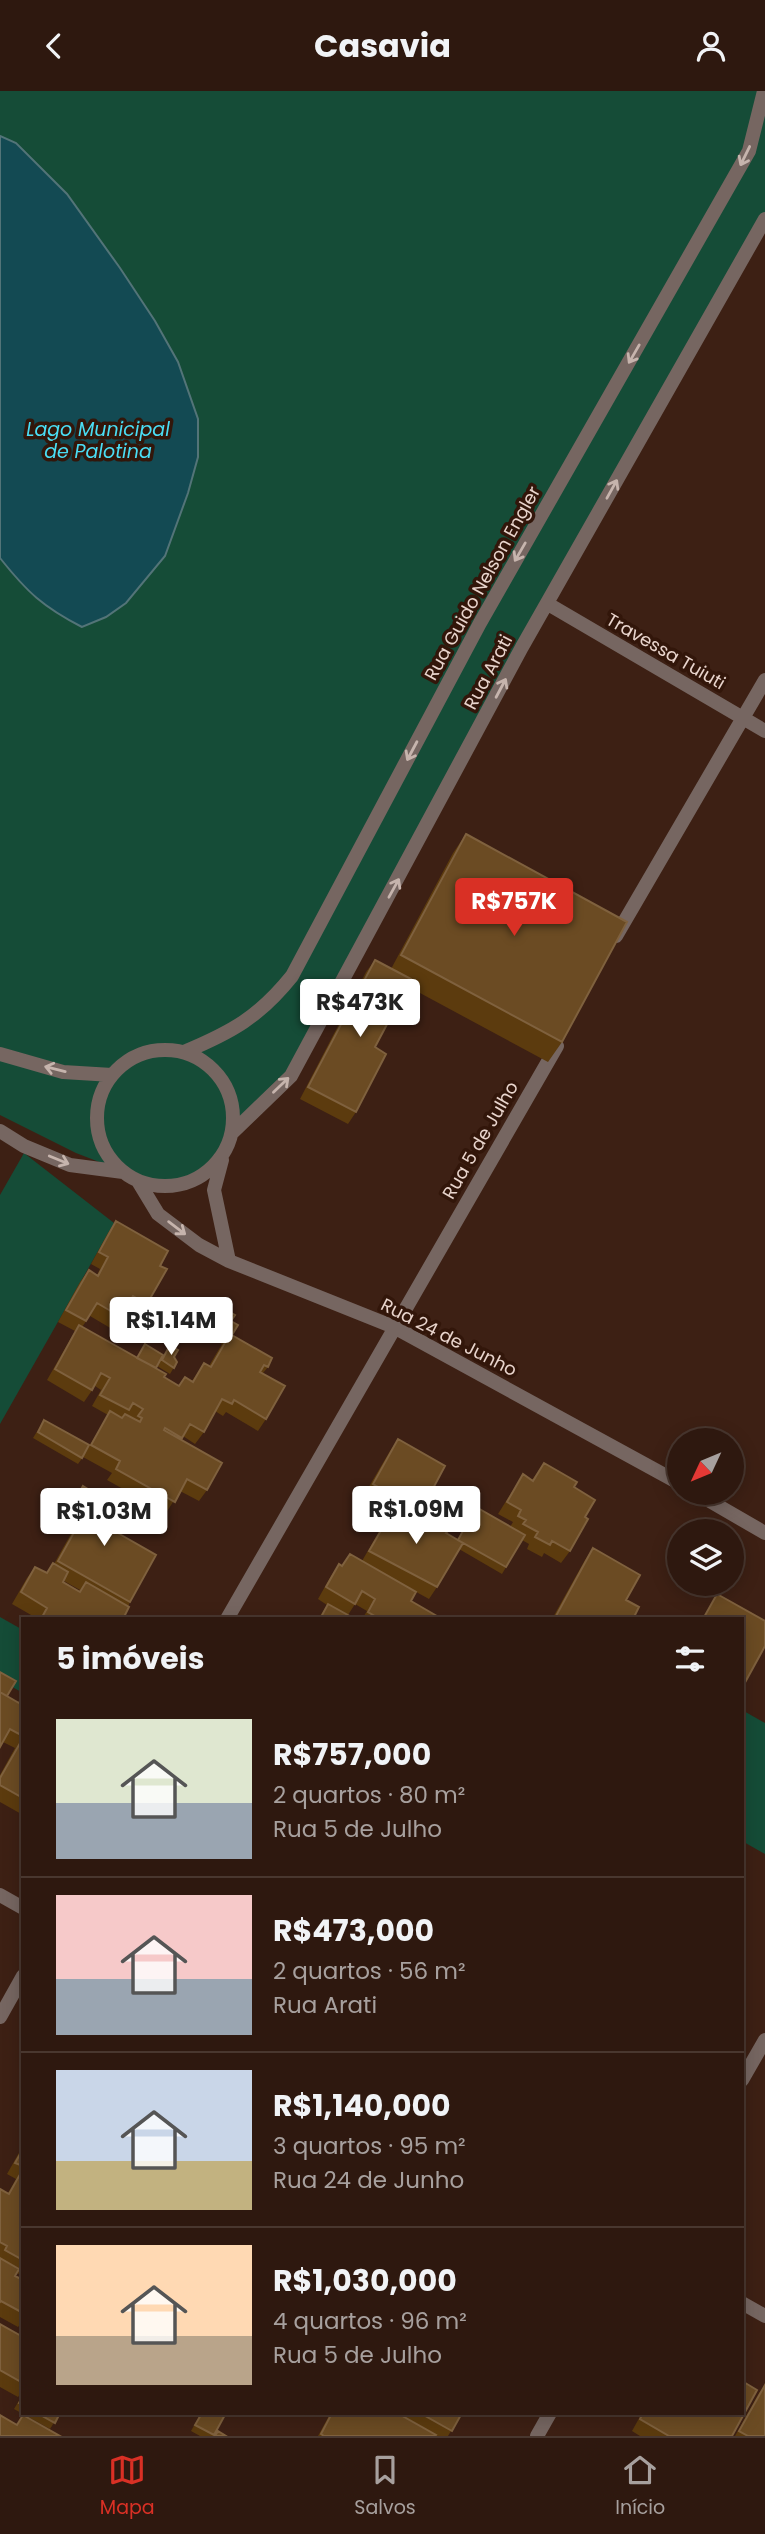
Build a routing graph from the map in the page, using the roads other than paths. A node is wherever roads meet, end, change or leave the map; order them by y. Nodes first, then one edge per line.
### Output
1 (764, 91) edge
2 (765, 219) edge
3 (548, 604) junction
4 (765, 680) edge
5 (743, 718) junction
6 (765, 731) edge
7 (607, 953) edge
8 (561, 1038) edge
9 (184, 1052) junction
10 (0, 1054) edge
11 (112, 1075) junction
12 (0, 1131) edge
13 (232, 1133) junction
14 (225, 1153) junction
15 (123, 1172) junction
16 (138, 1181) junction
17 (229, 1261) junction
18 (394, 1327) junction
19 (667, 1476) edge
20 (717, 1505) edge
21 (765, 1533) edge
22 (228, 1617) edge
23 (0, 1895) edge
24 (21, 1907) edge
25 (21, 1980) edge
26 (0, 2017) edge
27 (765, 2041) edge
28 (744, 2077) edge
29 (744, 2304) edge
30 (765, 2316) edge
31 (549, 2415) edge
32 (537, 2436) edge

1 -> 9 street, Rua Guido Nelson Engler
3 -> 2 street, Rua Arati
3 - 5 street, Travessa Tuiuti
13 -> 3 street, Rua Arati
4 - 5 street
5 - 6 street, Travessa Tuiuti
5 - 7 street
8 - 18 street, Rua 5 de Julho
9 - 11 street
9 - 13 street
11 -> 10 street
11 - 15 street
12 -> 15 street
13 - 14 street
14 - 16 street
14 - 17 street
15 - 16 street
16 -> 17 street, Rua 24 de Junho
17 - 18 street, Rua 24 de Junho
18 - 19 street, Rua 24 de Junho
18 - 22 street, Rua 5 de Julho
20 - 21 street
23 - 24 street
25 - 26 street
27 - 28 street
29 - 30 street
31 - 32 street

